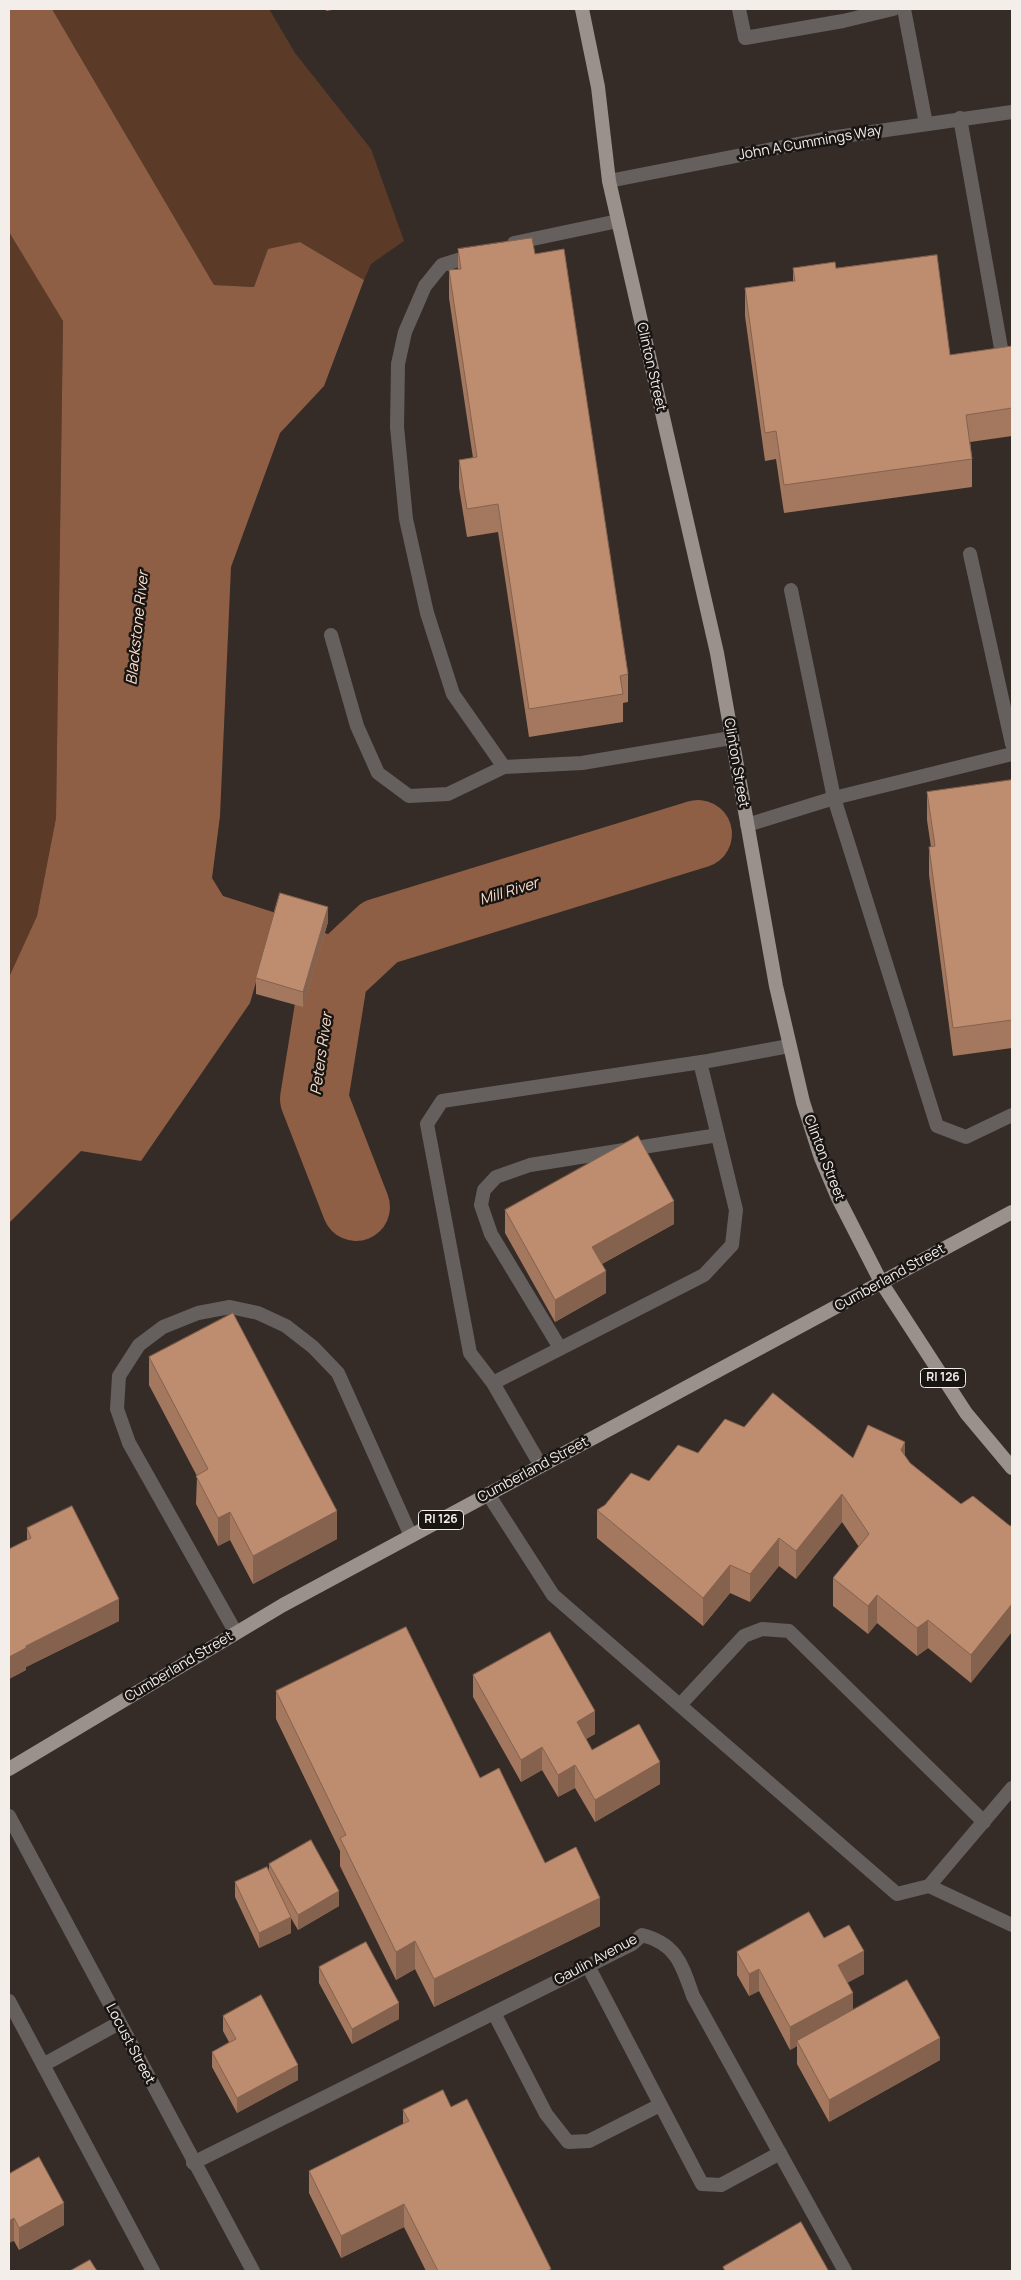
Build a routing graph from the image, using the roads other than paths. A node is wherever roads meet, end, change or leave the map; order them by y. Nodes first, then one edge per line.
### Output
1 (582, 9) edge
2 (740, 9) edge
3 (893, 9) edge
4 (904, 9) edge
5 (1012, 112) edge
6 (960, 118) junction
7 (926, 124) junction
8 (609, 181) junction
9 (618, 221) junction
10 (1004, 368) edge
11 (970, 554) dead end
12 (791, 590) dead end
13 (331, 635) dead end
14 (731, 738) junction
15 (1012, 744) edge
16 (1012, 754) edge
17 (504, 767) junction
18 (834, 798) junction
19 (747, 825) junction
20 (790, 1046) junction
21 (700, 1062) junction
22 (1012, 1115) edge
23 (718, 1135) junction
24 (1012, 1212) edge
25 (881, 1282) junction
26 (560, 1348) junction
27 (493, 1382) junction
28 (541, 1466) junction
29 (1012, 1468) edge
30 (488, 1494) junction
31 (411, 1536) junction
32 (236, 1633) junction
33 (680, 1705) junction
34 (9, 1769) edge
35 (1012, 1788) edge
36 (9, 1816) edge
37 (984, 1822) junction
38 (928, 1886) junction
39 (1012, 1925) edge
40 (588, 1966) junction
41 (9, 2001) edge
42 (494, 2013) junction
43 (119, 2023) junction
44 (43, 2065) junction
45 (660, 2105) junction
46 (780, 2153) junction
47 (193, 2163) junction
48 (153, 2271) edge
49 (253, 2271) edge
50 (845, 2271) edge

1 - 8 main road, Clinton Street
2 - 3 street
4 - 7 street
5 - 6 street, John A Cummings Way
6 - 7 street, John A Cummings Way
6 - 10 street
7 - 8 street, John A Cummings Way
8 - 9 main road, Clinton Street
9 - 14 main road, Clinton Street
9 - 17 street
11 - 15 street
12 - 18 street
13 - 17 street
14 - 17 street
14 - 19 main road, Clinton Street
16 - 18 street
18 - 19 street
18 - 22 street
19 - 20 main road, Clinton Street
20 - 21 street
20 - 25 main road, Clinton Street
21 - 23 street
21 - 27 street
23 - 26 street
23 - 26 street
24 - 25 main road, Cumberland Street / RI 126
25 - 28 main road, Cumberland Street / RI 126
25 - 29 main road, Clinton Street / RI 126
26 - 27 street
27 - 28 street
28 - 30 main road, Cumberland Street / RI 126
30 - 31 main road, Cumberland Street / RI 126
30 - 33 street
31 - 32 main road, Cumberland Street / RI 126
31 - 32 street
32 - 34 main road, Cumberland Street / RI 126
33 - 37 street
33 - 38 street
35 - 37 street
36 - 43 street, Locust Street
37 - 38 street
38 - 39 street
40 - 42 street, Gaulin Avenue
40 - 45 street
40 - 46 street, Gaulin Avenue
41 - 44 street
42 - 45 street
42 - 47 street, Gaulin Avenue
43 - 44 street
43 - 47 street, Locust Street
44 - 48 street
45 - 46 street
46 - 50 street, Gaulin Avenue
47 - 49 street, Locust Street

